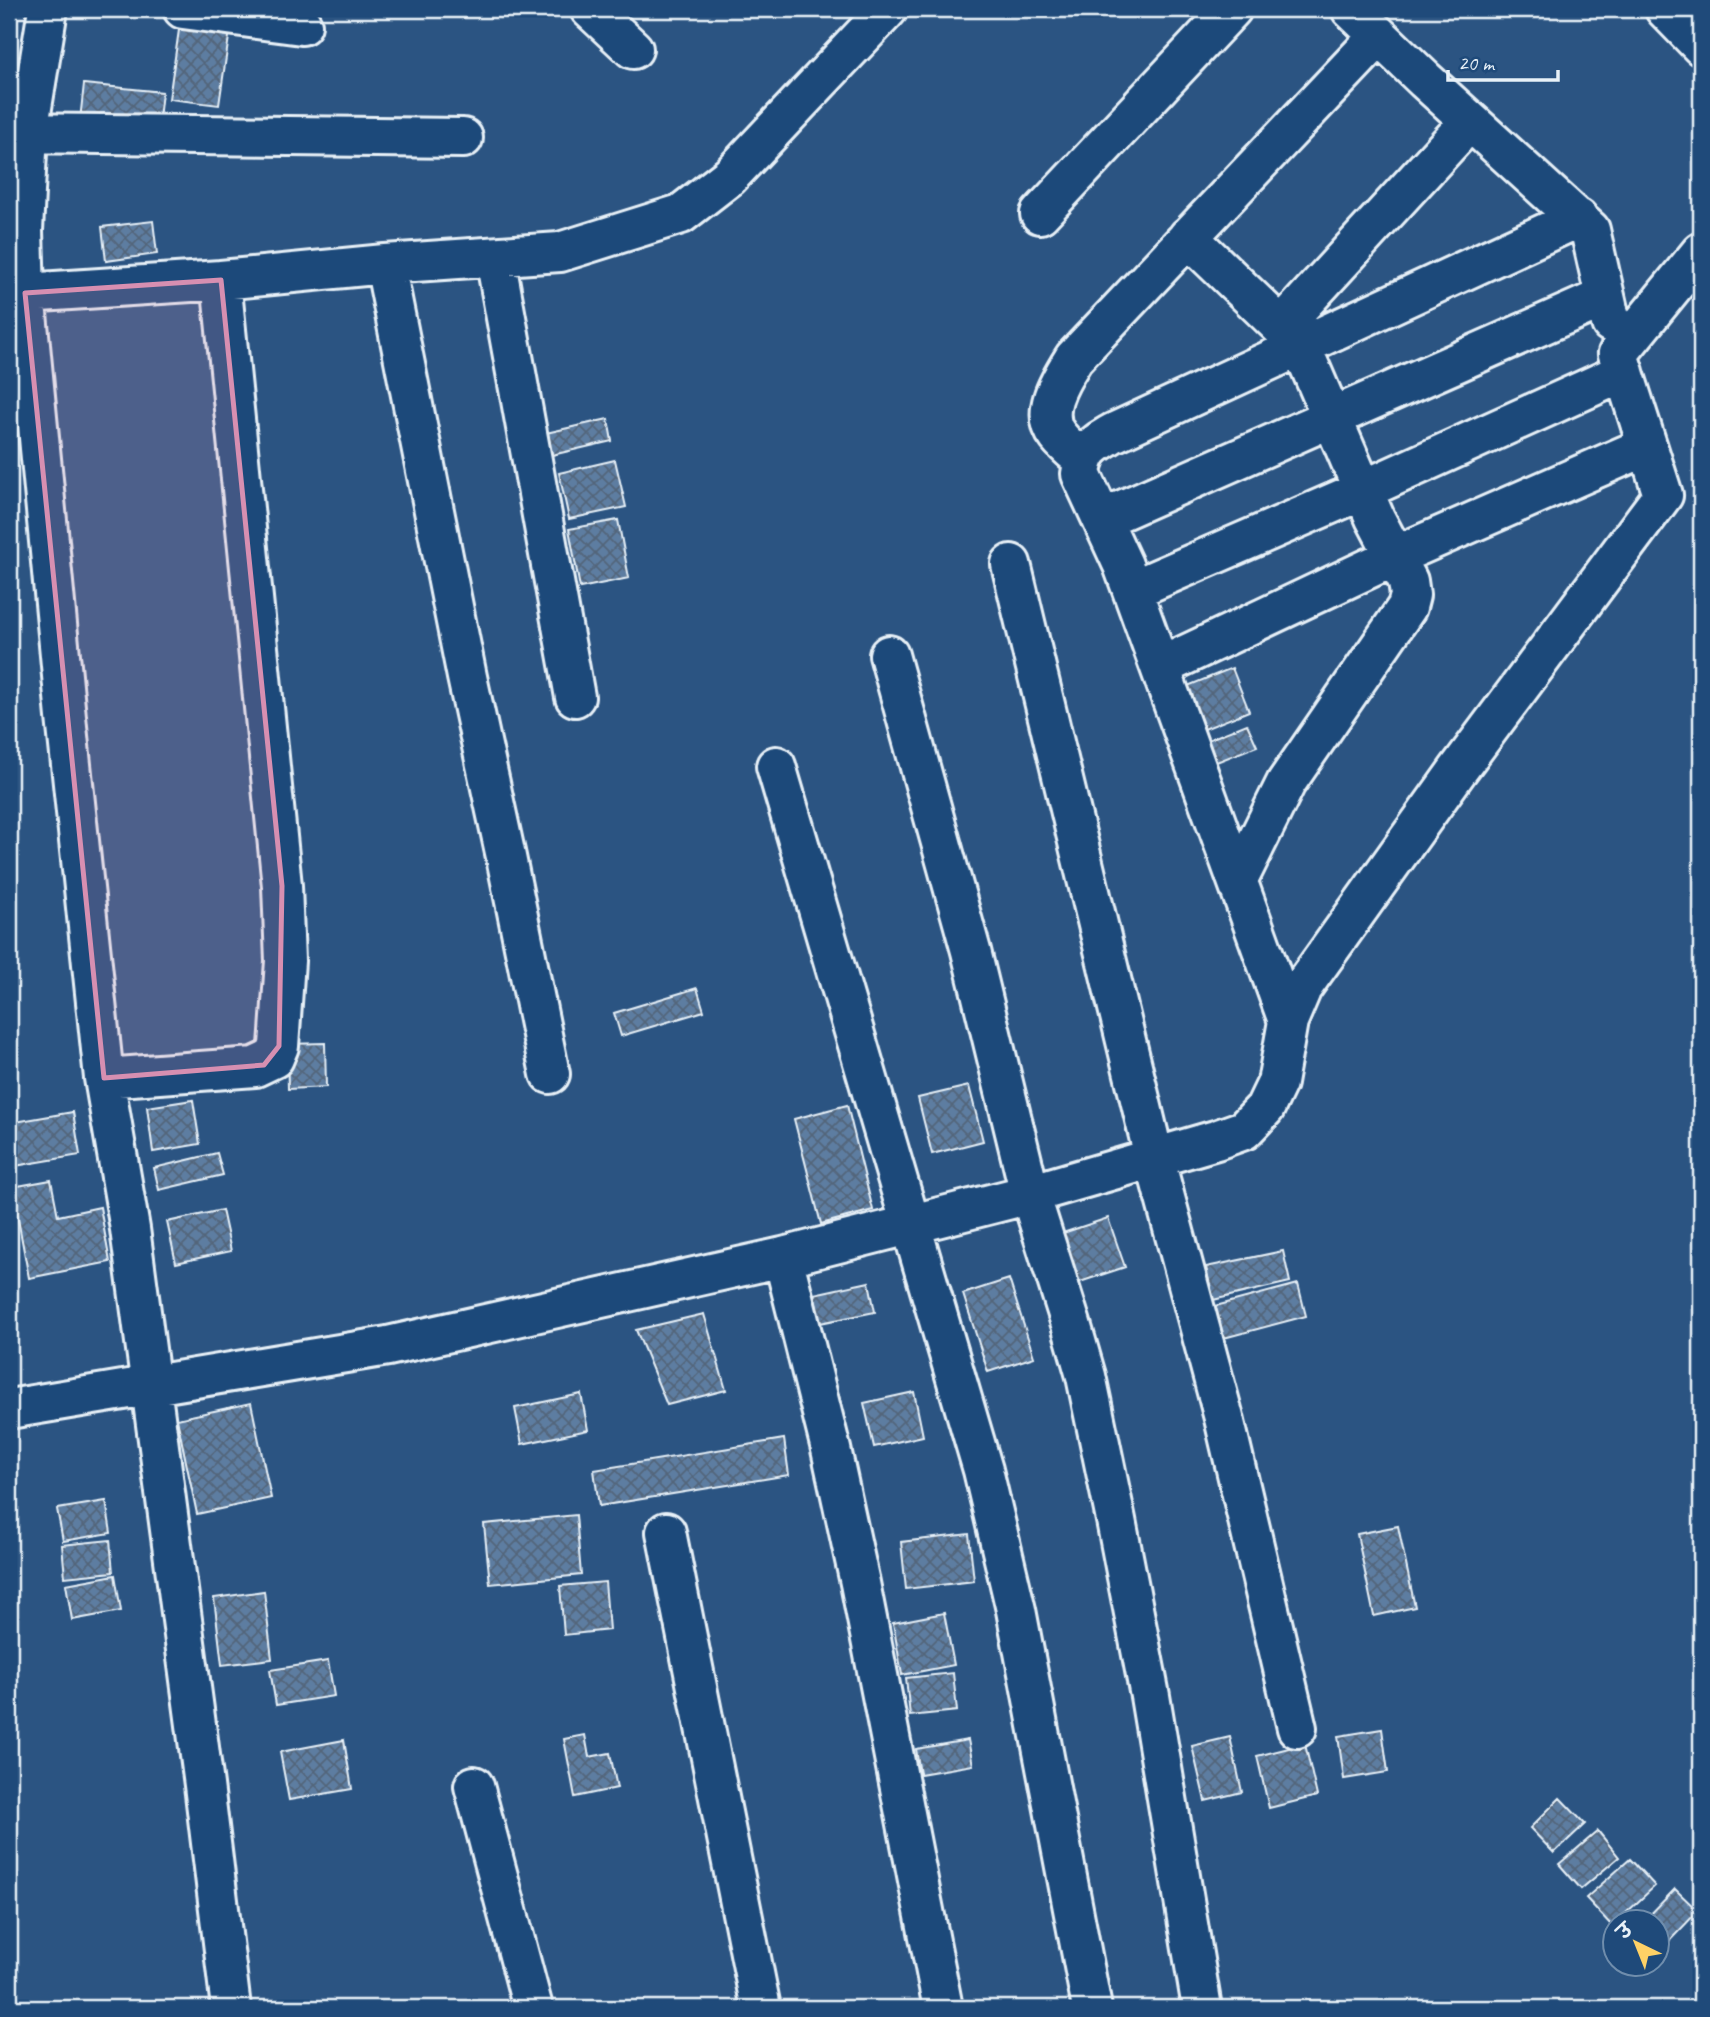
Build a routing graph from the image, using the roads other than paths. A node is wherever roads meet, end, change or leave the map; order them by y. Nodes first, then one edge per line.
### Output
1 (48, 9) edge
2 (183, 9) edge
3 (590, 9) edge
4 (888, 9) edge
5 (1232, 9) edge
6 (1351, 9) edge
7 (1665, 9) edge
8 (303, 25) dead end
9 (1379, 36) junction
10 (1701, 47) edge
11 (633, 50) dead end
12 (1470, 121) junction
13 (18, 132) edge
14 (463, 138) dead end
15 (1040, 214) dead end
16 (1578, 218) junction
17 (1188, 237) junction
18 (1701, 252) edge
19 (495, 257) junction
20 (385, 264) junction
21 (221, 280) junction
22 (25, 293) junction
23 (1605, 297) junction
24 (1291, 336) junction
25 (1621, 363) junction
26 (1332, 418) junction
27 (1647, 446) junction
28 (1083, 460) junction
29 (1363, 490) junction
30 (1102, 519) junction
31 (1395, 556) junction
32 (1011, 564) dead end
33 (1132, 590) junction
34 (889, 655) dead end
35 (1160, 667) junction
36 (575, 697) dead end
37 (776, 766) dead end
38 (1238, 880) junction
39 (1288, 1021) junction
40 (550, 1074) dead end
41 (104, 1078) junction
42 (1154, 1157) junction
43 (1030, 1194) junction
44 (911, 1223) junction
45 (783, 1257) junction
46 (151, 1386) junction
47 (9, 1409) edge
48 (666, 1532) dead end
49 (1297, 1728) dead end
50 (474, 1786) dead end
51 (231, 2008) edge
52 (533, 2008) edge
53 (761, 2008) edge
54 (943, 2008) edge
55 (1092, 2008) edge
56 (1202, 2008) edge

1 - 13 street
2 - 8 street
3 - 11 street
4 - 19 street
5 - 15 street
6 - 9 street
7 - 10 street
9 - 12 street
9 - 17 street
12 - 16 street
12 - 24 street
13 - 14 street
13 - 22 street
16 - 23 street
16 - 24 street
17 - 24 street
17 - 28 street
18 - 25 street
19 - 20 street
19 - 36 street
20 - 21 street
20 - 40 street
21 - 22 street
21 - 41 street
22 - 41 street
23 - 25 street
23 - 26 street
24 - 26 street
24 - 28 street
25 - 27 street
25 - 29 street
26 - 29 street
26 - 30 street
27 - 31 street
27 - 39 street
28 - 30 street
29 - 31 street
29 - 33 street
30 - 33 street
31 - 35 street
31 - 38 street
32 - 42 street
33 - 35 street
34 - 43 street
35 - 38 street
37 - 44 street
38 - 39 street
39 - 42 street
41 - 46 street
42 - 43 street
42 - 49 street
43 - 44 street
43 - 56 street
44 - 45 street
44 - 55 street
45 - 46 street
45 - 54 street
46 - 47 street
46 - 51 street
48 - 53 street
50 - 52 street

